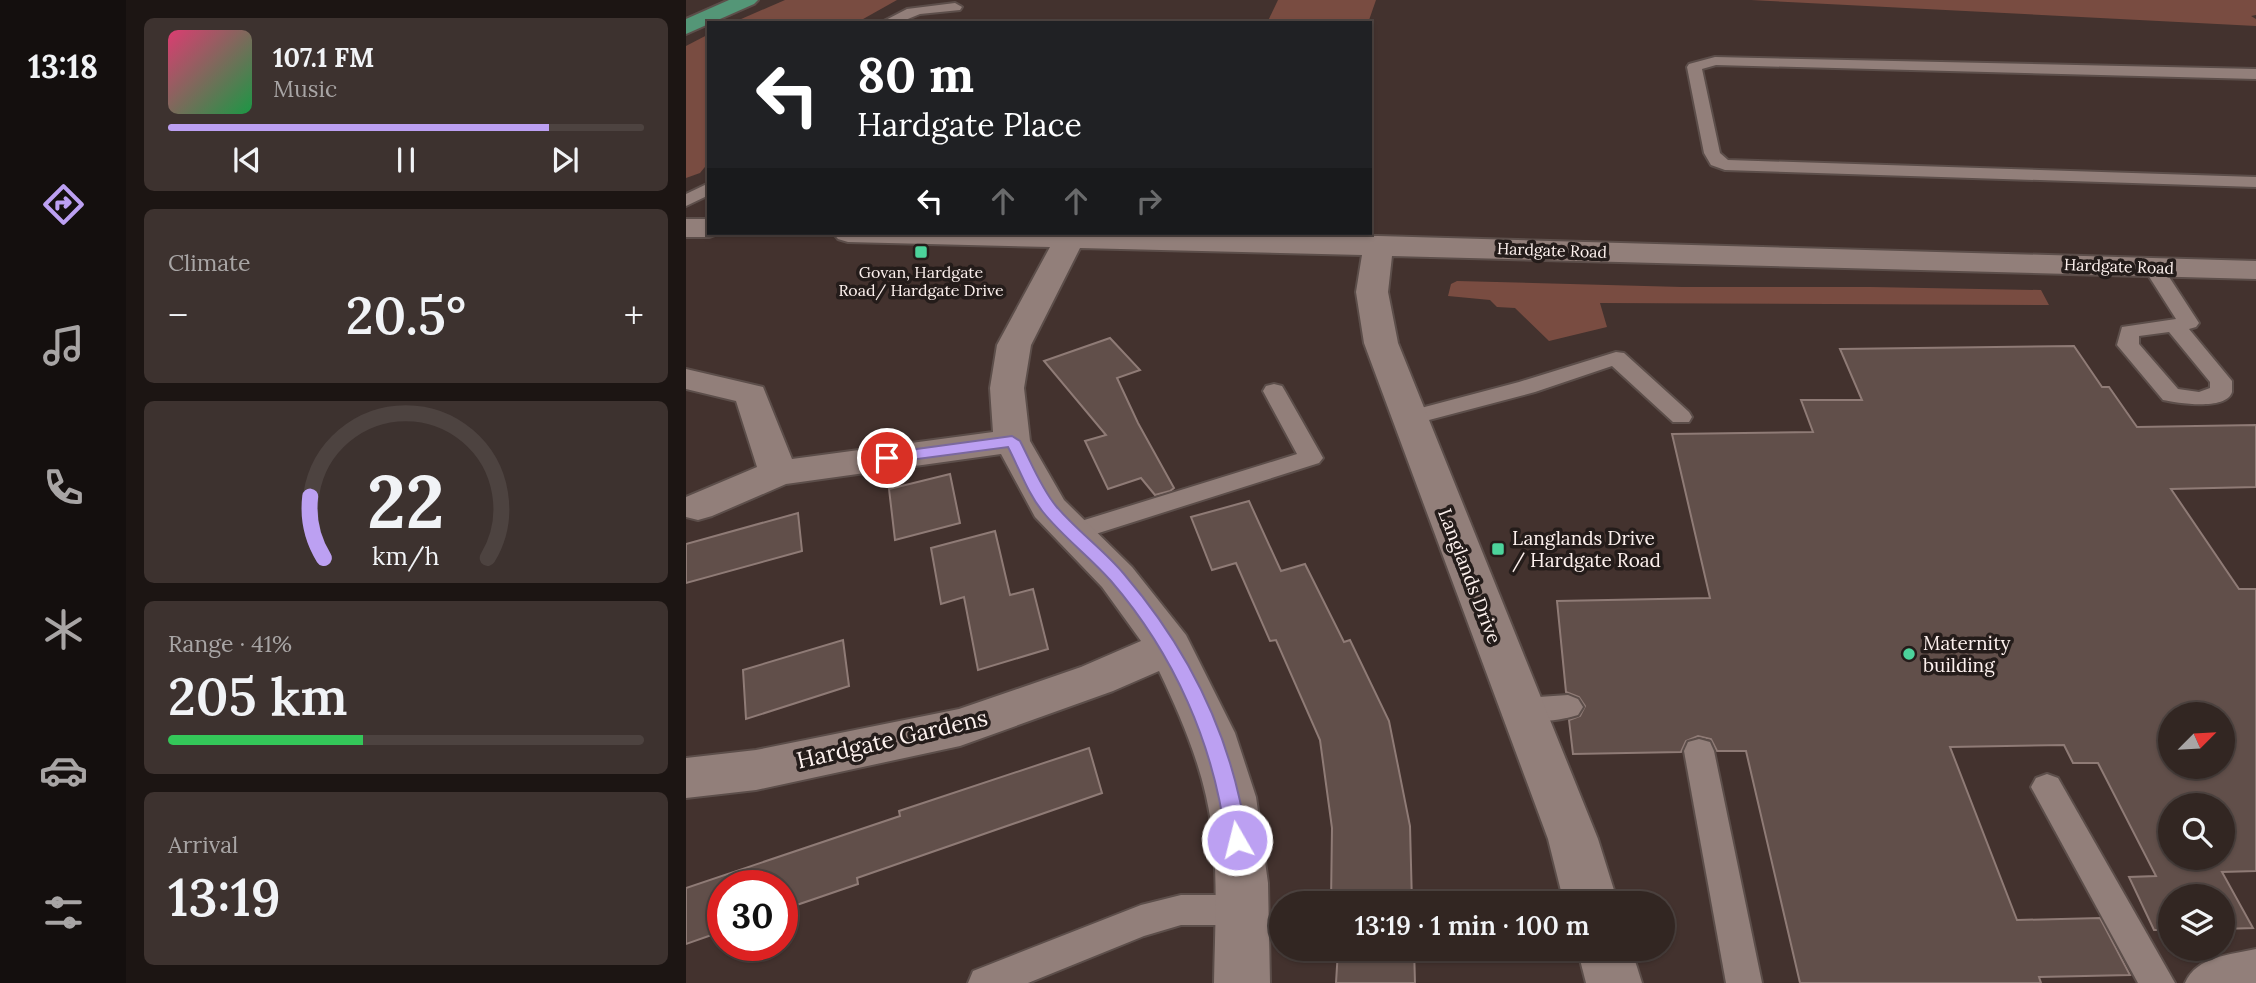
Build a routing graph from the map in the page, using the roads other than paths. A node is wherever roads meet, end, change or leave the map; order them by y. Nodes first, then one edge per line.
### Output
1 (706, 0) edge
2 (747, 0) edge
3 (955, 7) dead end
4 (686, 9) edge
5 (890, 21) edge
6 (686, 27) edge
7 (2256, 74) edge
8 (2256, 182) edge
9 (707, 189) edge
10 (686, 201) edge
11 (686, 228) edge
12 (707, 228) edge
13 (922, 235) edge
14 (1070, 239) junction
15 (1378, 245) junction
16 (2153, 267) junction
17 (2256, 270) edge
18 (2174, 325) dead end
19 (687, 379) edge
20 (1274, 391) dead end
21 (1681, 417) dead end
22 (1410, 418) junction
23 (1012, 441) junction
24 (778, 473) junction
25 (698, 507) dead end
26 (1074, 532) junction
27 (1170, 647) junction
28 (1568, 706) dead end
29 (1523, 710) junction
30 (1699, 751) dead end
31 (686, 778) edge
32 (2047, 787) dead end
33 (1588, 891) edge
34 (1242, 910) junction
35 (1608, 961) edge
36 (2256, 966) edge
37 (986, 983) edge
38 (1242, 983) edge
39 (1614, 983) edge
40 (1744, 983) edge
41 (2157, 983) edge
42 (2203, 983) edge

1 - 4 main road
2 - 6 main road
3 - 5 lane
7 - 8 lane
9 - 10 lane
11 - 12 street
13 - 14 street, Hardgate Road
14 - 15 street, Hardgate Road
14 - 23 street
15 - 16 street, Hardgate Road
15 - 22 street, Langlands Drive
16 - 17 street, Hardgate Road
16 - 18 lane
19 - 24 street
20 - 26 lane
21 - 22 lane
22 - 29 street, Langlands Drive
23 - 24 street
23 - 26 street
24 - 25 street
26 - 27 street
27 - 31 street, Hardgate Gardens
27 - 34 street
28 - 29 lane
29 - 33 street, Langlands Drive
30 - 40 lane
32 - 41 lane
34 - 37 lane
34 - 38 street
35 - 39 street
36 - 42 lane

